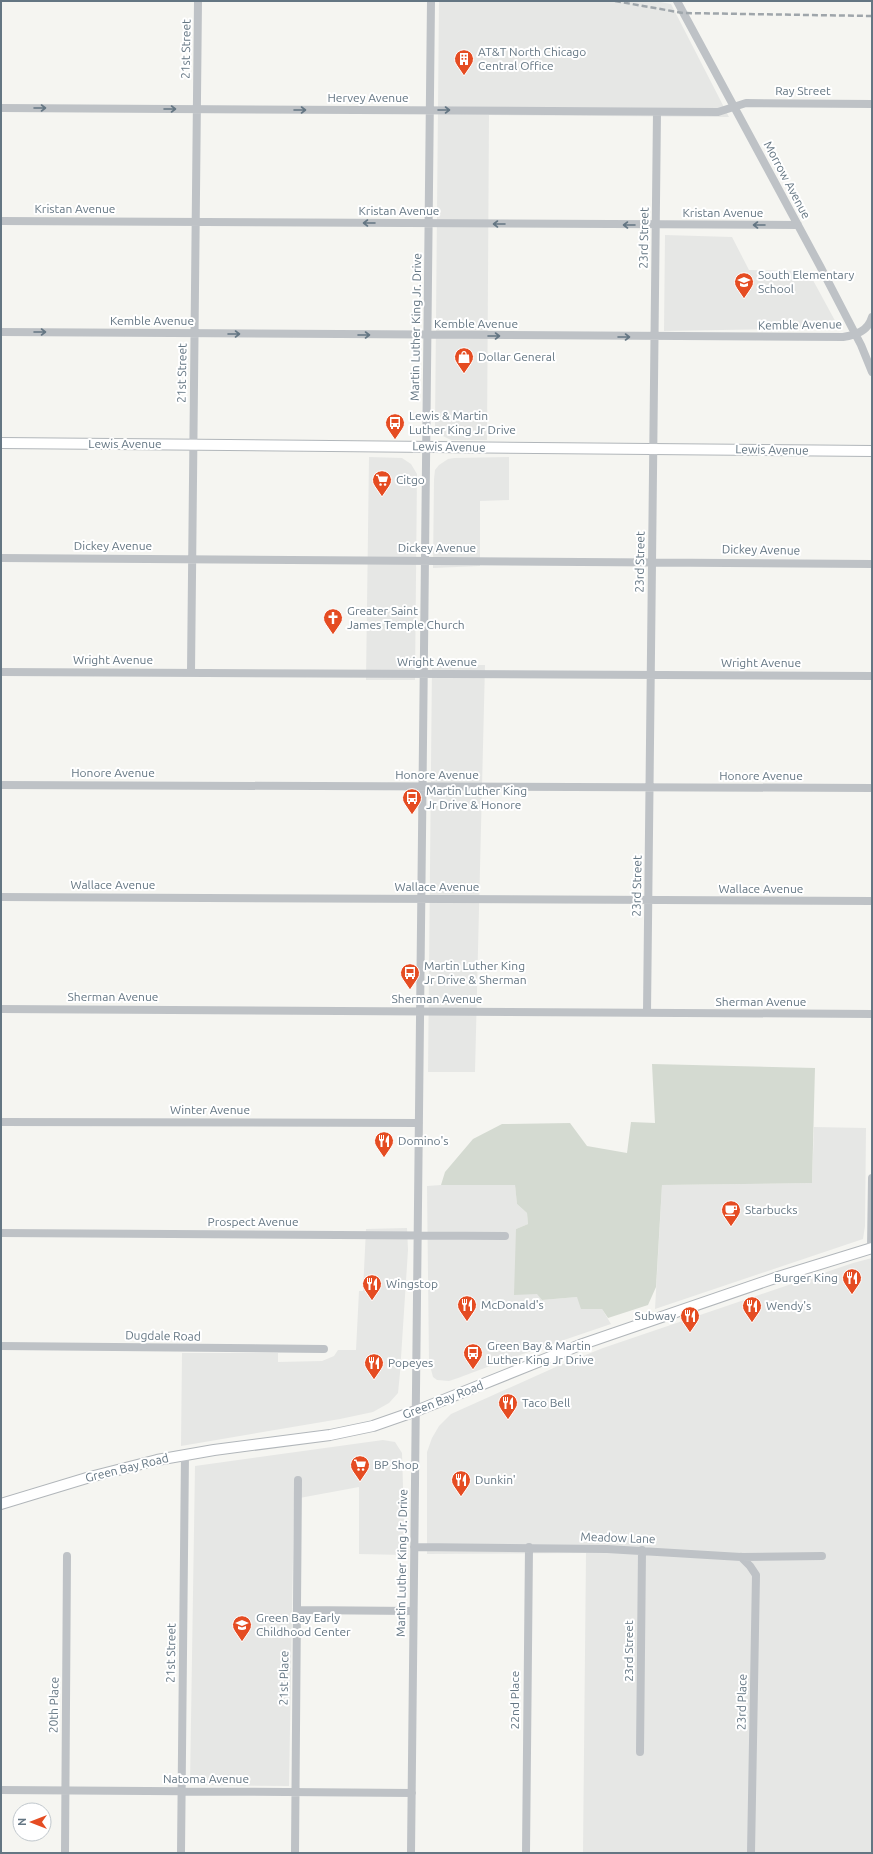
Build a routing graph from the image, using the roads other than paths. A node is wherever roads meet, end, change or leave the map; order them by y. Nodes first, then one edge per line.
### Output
1 (198, 1) edge
2 (431, 1) edge
3 (677, 1) edge
4 (872, 104) edge
5 (734, 107) junction
6 (1, 108) edge
7 (197, 109) junction
8 (430, 110) junction
9 (657, 112) junction
10 (1, 221) edge
11 (196, 222) junction
12 (429, 223) junction
13 (656, 225) junction
14 (798, 226) junction
15 (872, 317) edge
16 (1, 332) edge
17 (195, 333) junction
18 (428, 335) junction
19 (856, 335) junction
20 (655, 337) junction
21 (872, 372) edge
22 (1, 443) edge
23 (194, 445) junction
24 (427, 446) junction
25 (652, 450) junction
26 (872, 451) edge
27 (1, 558) edge
28 (192, 559) junction
29 (426, 560) junction
30 (652, 561) junction
31 (872, 564) edge
32 (1, 672) edge
33 (191, 672) junction
34 (424, 674) junction
35 (651, 674) junction
36 (872, 676) edge
37 (1, 785) edge
38 (423, 786) junction
39 (650, 788) junction
40 (872, 788) edge
41 (1, 897) edge
42 (422, 899) junction
43 (649, 900) junction
44 (872, 901) edge
45 (1, 1009) edge
46 (420, 1011) junction
47 (648, 1013) junction
48 (872, 1014) edge
49 (1, 1122) edge
50 (419, 1123) junction
51 (872, 1178) edge
52 (1, 1233) edge
53 (418, 1236) junction
54 (505, 1236) dead end
55 (872, 1248) edge
56 (1, 1346) edge
57 (324, 1349) dead end
58 (416, 1411) junction
59 (185, 1454) junction
60 (298, 1480) dead end
61 (1, 1504) edge
62 (414, 1547) junction
63 (529, 1547) junction
64 (642, 1550) junction
65 (67, 1556) dead end
66 (822, 1556) dead end
67 (741, 1557) junction
68 (297, 1610) junction
69 (413, 1611) junction
70 (640, 1752) dead end
71 (1, 1790) edge
72 (65, 1791) junction
73 (181, 1791) junction
74 (295, 1792) junction
75 (412, 1793) junction
76 (65, 1853) edge
77 (181, 1853) edge
78 (295, 1853) edge
79 (411, 1853) edge
80 (526, 1853) edge
81 (751, 1853) edge

1 - 7 street, 21st Street
2 - 8 street, Martin Luther King Jr. Drive
3 - 5 street, Morrow Avenue
4 - 5 street, Ray Street
5 - 9 street, Hervey Avenue
5 - 14 street, Morrow Avenue
6 -> 7 street, Hervey Avenue
7 -> 8 street, Hervey Avenue
7 - 11 street, 21st Street
8 -> 9 street, Hervey Avenue
8 - 12 street, Martin Luther King Jr. Drive
9 - 13 street, 23rd Street
10 - 11 street, Kristan Avenue
12 -> 11 street, Kristan Avenue
11 - 17 street, 21st Street
13 -> 12 street, Kristan Avenue
12 - 18 street, Martin Luther King Jr. Drive
14 -> 13 street, Kristan Avenue
13 - 20 street, 23rd Street
14 - 19 street, Morrow Avenue
15 - 19 street
16 -> 17 street, Kemble Avenue
17 -> 18 street, Kemble Avenue
17 - 23 street, 21st Street
18 -> 20 street, Kemble Avenue
18 - 24 street, Martin Luther King Jr. Drive
19 - 20 street, Kemble Avenue
19 - 21 street, Morrow Avenue
20 - 25 street, 23rd Street
22 - 23 main road, Lewis Avenue
23 - 24 main road, Lewis Avenue
23 - 28 street, 21st Street
24 - 25 main road, Lewis Avenue
24 - 29 street, Martin Luther King Jr. Drive
25 - 26 main road, Lewis Avenue
25 - 30 street, 23rd Street
27 - 28 street, Dickey Avenue
28 - 29 street, Dickey Avenue
28 - 33 street, 21st Street
29 - 30 street, Dickey Avenue
29 - 34 street, Martin Luther King Jr. Drive
30 - 31 street, Dickey Avenue
30 - 35 street, 23rd Street
32 - 33 street, Wright Avenue
33 - 34 street, Wright Avenue
34 - 35 street, Wright Avenue
34 - 38 street, Martin Luther King Jr. Drive
35 - 36 street, Wright Avenue
35 - 39 street, 23rd Street
37 - 38 street, Honore Avenue
38 - 39 street, Honore Avenue
38 - 42 street, Martin Luther King Jr. Drive
39 - 40 street, Honore Avenue
39 - 43 street, 23rd Street
41 - 42 street, Wallace Avenue
42 - 43 street, Wallace Avenue
42 - 46 street, Martin Luther King Jr. Drive
43 - 44 street, Wallace Avenue
43 - 47 street, 23rd Street
45 - 46 street, Sherman Avenue
46 - 47 street, Sherman Avenue
46 - 50 street, Martin Luther King Jr. Drive
47 - 48 street, Sherman Avenue
49 - 50 street, Winter Avenue
50 - 53 street, Martin Luther King Jr. Drive
51 - 55 street
52 - 53 street, Prospect Avenue
53 - 54 street, Prospect Avenue
53 - 58 street, Martin Luther King Jr. Drive
55 - 58 main road, Green Bay Road
56 - 57 street, Dugdale Road
58 - 59 main road, Green Bay Road
58 - 62 street, Martin Luther King Jr. Drive
59 - 61 main road, Green Bay Road
59 - 73 street, 21st Street
60 - 68 street, 21st Place
62 - 63 street, Meadow Lane
62 - 69 street, Martin Luther King Jr. Drive
63 - 64 street, Meadow Lane
63 - 80 street, 22nd Place
64 - 67 street, Meadow Lane
64 - 70 street, 23rd Street
65 - 72 street, 20th Place
66 - 67 street, Meadow Lane
67 - 81 street, 23rd Place
68 - 69 street
68 - 74 street, 21st Place
69 - 75 street, Martin Luther King Jr. Drive
71 - 72 street, Natoma Avenue
72 - 73 street, Natoma Avenue
72 - 76 street, 20th Place
73 - 74 street, Natoma Avenue
73 - 77 street, 21st Street
74 - 75 street, Natoma Avenue
74 - 78 street, 21st Place
75 - 79 street, Martin Luther King Jr. Drive

